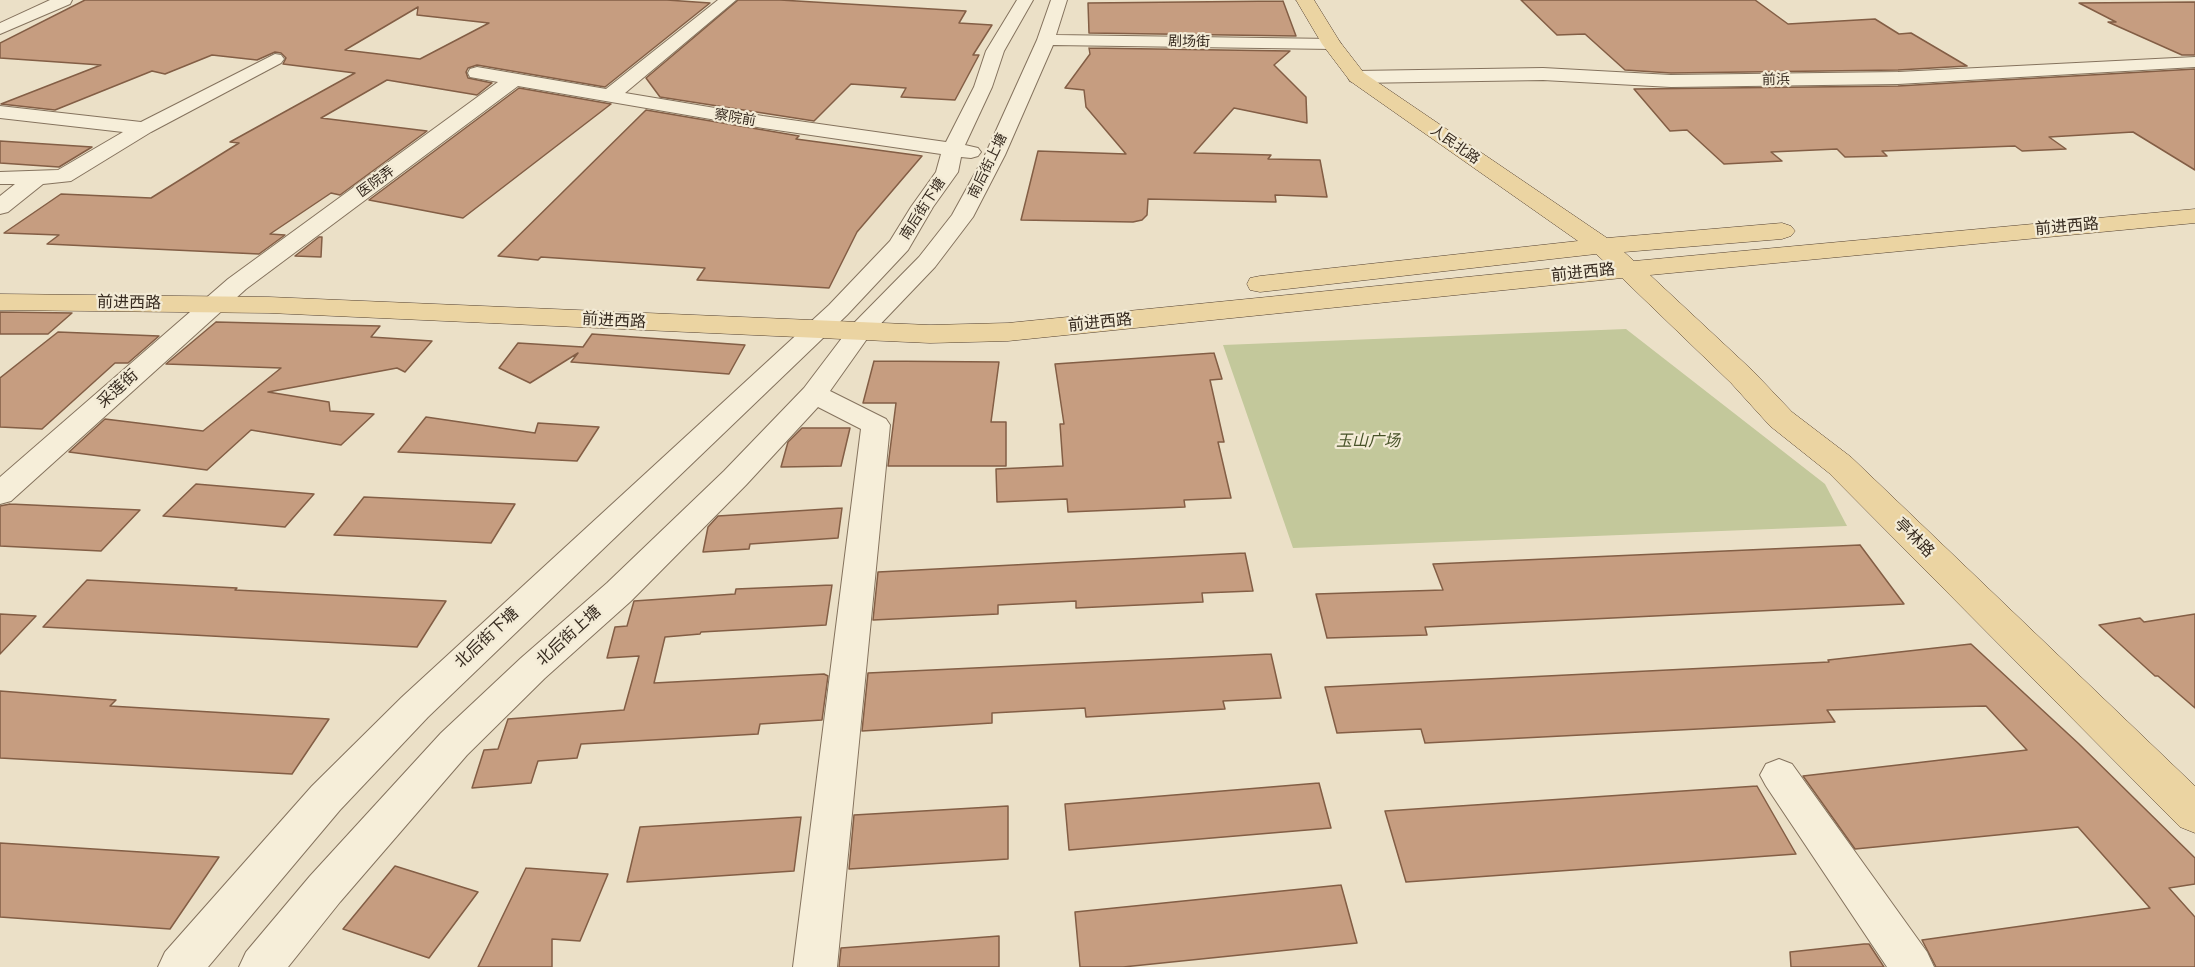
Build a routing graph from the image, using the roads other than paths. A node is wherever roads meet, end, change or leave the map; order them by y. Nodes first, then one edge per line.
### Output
1 (64, 0) edge
2 (728, 0) edge
3 (1025, 0) edge
4 (1059, 0) edge
5 (1305, 0) edge
6 (0, 29) edge
7 (1046, 40) junction
8 (1332, 44) junction
9 (275, 59) dead end
10 (2195, 62) edge
11 (477, 73) dead end
12 (1357, 77) junction
13 (515, 79) junction
14 (609, 96) junction
15 (0, 112) edge
16 (144, 128) junction
17 (951, 150) junction
18 (994, 155) junction
19 (0, 178) edge
20 (37, 178) junction
21 (2195, 197) edge
22 (0, 207) edge
23 (2195, 216) edge
24 (1602, 246) junction
25 (1628, 269) junction
26 (0, 282) edge
27 (237, 284) junction
28 (0, 302) edge
29 (214, 304) junction
30 (849, 320) junction
31 (814, 394) junction
32 (0, 494) edge
33 (1779, 775) dead end
34 (2195, 814) edge
35 (180, 967) edge
36 (261, 967) edge
37 (815, 967) edge
38 (1912, 967) edge

1 - 6 street
2 - 14 street
3 - 17 street, 南后街下塘
4 - 7 street, 南后街上塘
5 - 8 main road, 人民北路
7 - 8 street, 剧场街
7 - 18 street, 南后街上塘
8 - 12 main road, 人民北路
9 - 16 street
10 - 12 street, 前浜
11 - 13 street, 察院前
12 - 24 main road, 人民北路
13 - 14 street, 察院前
13 - 27 street, 医院弄
14 - 17 street, 察院前
15 - 16 street
16 - 20 street
17 - 18 street, 察院前
17 - 30 street, 南后街下塘
18 - 30 street, 南后街上塘
19 - 20 street
20 - 22 street
21 - 24 main road, 前进西路
23 - 25 main road, 前进西路
24 - 25 main road, 人民北路
24 - 30 main road, 前进西路
25 - 30 main road, 前进西路
25 - 34 main road, 亭林路
26 - 27 main road, 前进西路
27 - 29 street, 采莲街
27 - 30 main road, 前进西路
28 - 29 main road, 前进西路
29 - 30 main road, 前进西路
29 - 32 street, 采莲街
30 - 31 street, 北后街上塘
30 - 35 street, 北后街下塘
31 - 36 street, 北后街上塘
31 - 37 street
33 - 38 street

